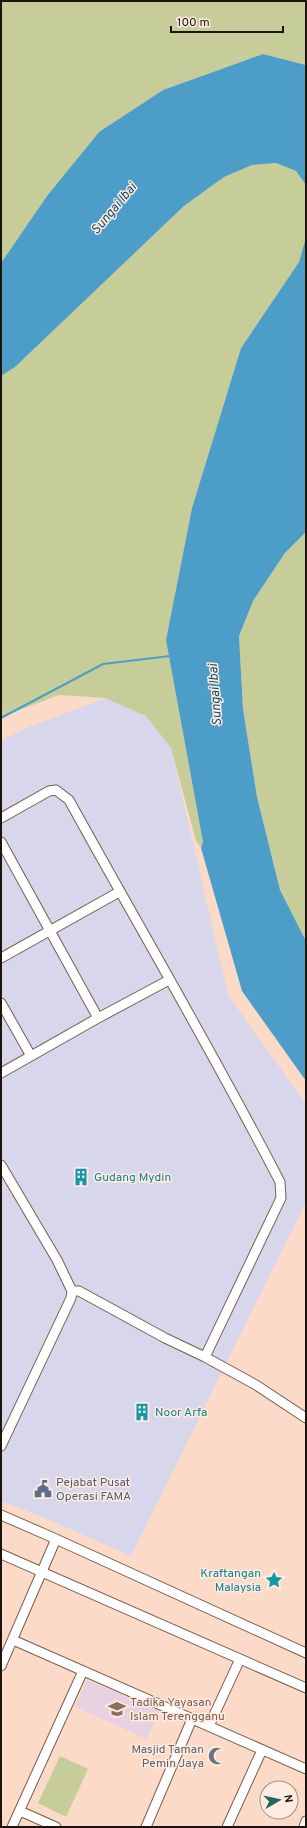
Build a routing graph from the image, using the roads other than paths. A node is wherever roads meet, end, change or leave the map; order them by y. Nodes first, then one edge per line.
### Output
1 (1, 818) edge
2 (1, 842) edge
3 (119, 892) junction
4 (50, 931) junction
5 (1, 958) edge
6 (169, 980) junction
7 (1, 1003) edge
8 (98, 1018) junction
9 (31, 1056) junction
10 (1, 1073) edge
11 (1, 1165) edge
12 (72, 1291) junction
13 (205, 1357) junction
14 (306, 1418) edge
15 (1, 1446) edge
16 (1, 1515) edge
17 (56, 1539) junction
18 (1, 1554) edge
19 (42, 1572) junction
20 (13, 1640) junction
21 (306, 1653) edge
22 (240, 1659) junction
23 (1, 1666) edge
24 (83, 1671) junction
25 (306, 1688) edge
26 (192, 1719) junction
27 (209, 1726) junction
28 (262, 1750) junction
29 (306, 1769) edge
30 (20, 1811) junction
31 (306, 1821) edge
32 (12, 1827) edge
33 (56, 1827) edge
34 (146, 1827) edge
35 (227, 1827) edge
36 (304, 1827) edge

1 - 3 street
2 - 4 street
3 - 4 street
3 - 6 street
4 - 5 street
4 - 8 street
6 - 8 street
6 - 13 street
7 - 9 street
8 - 9 street
9 - 10 street
11 - 12 street
12 - 13 street
12 - 15 street
13 - 14 street
16 - 17 street
17 - 19 street
17 - 21 street
18 - 19 street
19 - 20 street
19 - 22 street
20 - 23 street
20 - 24 street
22 - 25 street
22 - 27 street
24 - 26 street
24 - 30 street
26 - 27 street
26 - 34 street
27 - 28 street
28 - 29 street
28 - 35 street
30 - 32 street
30 - 33 street
31 - 36 street

